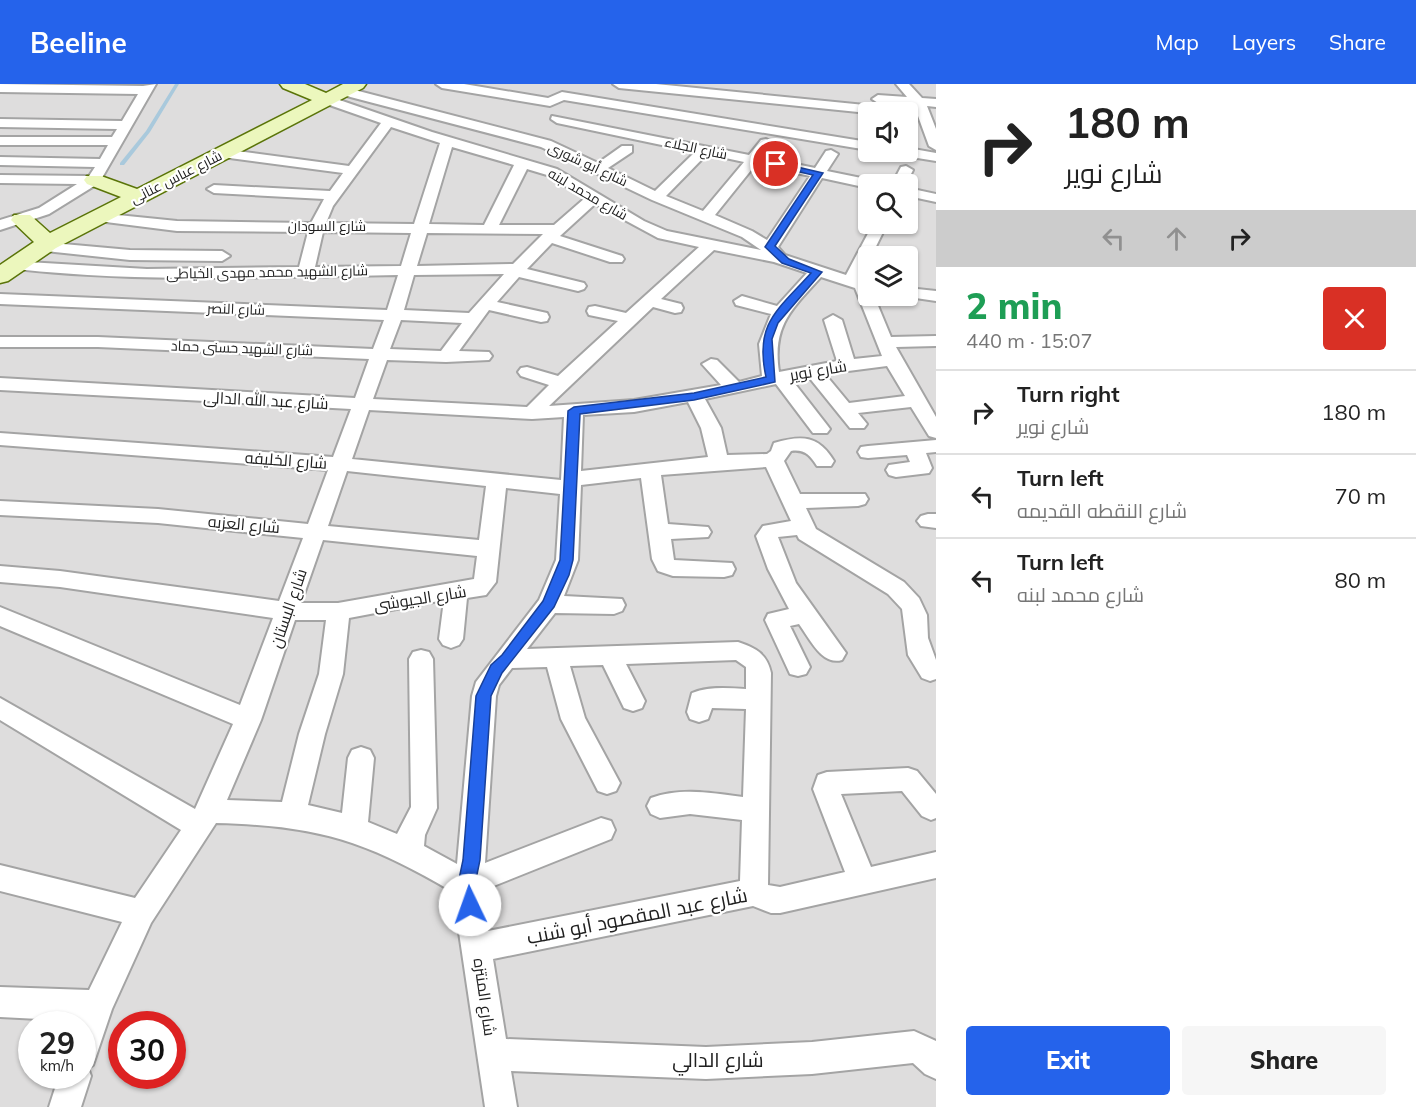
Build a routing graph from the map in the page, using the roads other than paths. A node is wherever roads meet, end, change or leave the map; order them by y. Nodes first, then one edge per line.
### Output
1 (442, 84) edge
2 (620, 84) edge
3 (902, 84) edge
4 (295, 85) edge
5 (148, 87) edge
6 (0, 88) edge
7 (40, 88) junction
8 (342, 92) edge
9 (698, 94) edge
10 (936, 103) edge
11 (25, 107) junction
12 (858, 109) edge
13 (0, 110) edge
14 (918, 117) edge
15 (557, 118) dead end
16 (858, 118) edge
17 (922, 118) junction
18 (388, 122) junction
19 (7, 123) edge
20 (124, 125) junction
21 (712, 132) dead end
22 (114, 141) junction
23 (447, 141) junction
24 (1, 142) edge
25 (766, 143) dead end
26 (935, 143) edge
27 (858, 144) edge
28 (627, 149) dead end
29 (702, 149) junction
30 (222, 153) junction
31 (831, 154) dead end
32 (918, 154) edge
33 (936, 156) edge
34 (754, 160) junction
35 (0, 161) edge
36 (523, 162) junction
37 (600, 168) junction
38 (350, 170) junction
39 (906, 170) dead end
40 (99, 171) junction
41 (819, 173) junction
42 (904, 174) edge
43 (1, 180) edge
44 (858, 181) edge
45 (214, 189) dead end
46 (918, 194) edge
47 (332, 195) junction
48 (138, 196) junction
49 (594, 197) junction
50 (657, 197) junction
51 (936, 198) edge
52 (98, 217) junction
53 (706, 217) junction
54 (22, 220) junction
55 (0, 225) edge
56 (317, 226) junction
57 (420, 227) junction
58 (490, 228) junction
59 (553, 233) junction
60 (44, 245) junction
61 (709, 246) junction
62 (770, 247) junction
63 (222, 256) dead end
64 (616, 259) dead end
65 (785, 261) junction
66 (8, 270) edge
67 (408, 270) junction
68 (517, 270) junction
69 (306, 272) junction
70 (817, 272) junction
71 (858, 284) edge
72 (578, 286) dead end
73 (918, 294) edge
74 (936, 296) edge
75 (0, 299) edge
76 (649, 301) junction
77 (742, 301) dead end
78 (485, 304) junction
79 (869, 306) edge
80 (675, 308) dead end
81 (595, 310) dead end
82 (781, 312) junction
83 (394, 315) junction
84 (541, 317) dead end
85 (471, 318) junction
86 (629, 319) junction
87 (833, 320) dead end
88 (936, 341) edge
89 (0, 342) edge
90 (885, 342) junction
91 (379, 354) junction
92 (483, 356) dead end
93 (446, 357) junction
94 (892, 360) junction
95 (711, 364) dead end
96 (847, 365) junction
97 (812, 370) junction
98 (527, 372) dead end
99 (776, 378) junction
100 (561, 383) junction
101 (0, 384) edge
102 (735, 388) junction
103 (694, 396) junction
104 (915, 401) junction
105 (361, 405) junction
106 (845, 409) junction
107 (574, 411) junction
108 (532, 413) junction
109 (857, 424) dead end
110 (820, 429) dead end
111 (936, 432) edge
112 (0, 439) edge
113 (936, 446) edge
114 (914, 449) junction
115 (868, 452) dead end
116 (824, 461) dead end
117 (719, 462) junction
118 (339, 464) junction
119 (775, 464) junction
120 (650, 470) junction
121 (896, 470) dead end
122 (497, 481) junction
123 (572, 483) junction
124 (858, 499) dead end
125 (792, 501) junction
126 (0, 508) edge
127 (802, 527) junction
128 (315, 531) junction
129 (659, 531) junction
130 (700, 532) dead end
131 (488, 549) junction
132 (724, 569) dead end
133 (0, 574) edge
134 (457, 589) junction
135 (549, 604) junction
136 (614, 604) dead end
137 (287, 611) junction
138 (338, 612) junction
139 (804, 615) junction
140 (0, 616) edge
141 (926, 622) edge
142 (451, 639) dead end
143 (834, 653) dead end
144 (610, 657) junction
145 (507, 658) junction
146 (556, 658) junction
147 (421, 659) dead end
148 (798, 667) dead end
149 (930, 671) dead end
150 (758, 699) junction
151 (633, 701) dead end
152 (0, 708) edge
153 (699, 712) dead end
154 (249, 720) junction
155 (361, 758) dead end
156 (607, 783) dead end
157 (660, 806) dead end
158 (934, 808) edge
159 (755, 810) junction
160 (292, 815) junction
161 (204, 818) junction
162 (354, 829) junction
163 (601, 830) dead end
164 (410, 851) junction
165 (936, 865) edge
166 (0, 878) edge
167 (862, 880) junction
168 (466, 884) junction
169 (754, 892) junction
170 (141, 912) junction
171 (477, 948) junction
172 (0, 1002) edge
173 (98, 1006) junction
174 (96, 1012) edge
175 (493, 1053) junction
176 (936, 1063) edge
177 (71, 1089) edge
178 (65, 1107) edge
179 (501, 1107) edge

1 - 27 street
2 - 9 street
3 - 17 street
4 - 8 street
5 - 7 street
5 - 20 street
6 - 7 street
7 - 11 street
8 - 18 street, شارع محمد لبنه
8 - 30 street, شارع عباس عنانى
8 - 37 street, شارع أبو شورى
9 - 12 street
9 - 16 street
9 - 17 street
10 - 17 street
11 - 13 street
11 - 19 street
14 - 17 street
15 - 29 street, شارع الجلاء
17 - 26 street
18 - 23 street, شارع محمد لبنه
18 - 38 street
19 - 20 street
19 - 24 street
20 - 22 street
21 - 29 street
22 - 24 street
22 - 40 street
23 - 36 street, شارع محمد لبنه
23 - 57 street, شارع البستان
25 - 34 street
28 - 37 street
29 - 34 street, شارع الجلاء
29 - 50 street
30 - 38 street
30 - 48 street, شارع عباس عنانى
31 - 41 street
32 - 33 street
34 - 41 street, شارع الجلاء
34 - 53 street
35 - 40 street
36 - 49 street, شارع محمد لبنه
36 - 58 street
37 - 50 street, شارع أبو شورى
38 - 47 street
39 - 42 street
40 - 43 street
40 - 48 street
40 - 54 street
41 - 44 street, شارع الجلاء
41 - 62 street
45 - 47 street
46 - 51 street
47 - 56 street
48 - 52 street, شارع عباس عنانى
49 - 59 street
49 - 61 street, شارع محمد لبنه
50 - 53 street, شارع أبو شورى
52 - 56 street, شارع السودان
52 - 60 street, شارع عباس عنانى
53 - 62 street, شارع أبو شورى
54 - 55 street
54 - 60 street
56 - 57 street, شارع السودان
56 - 69 street
57 - 58 street, شارع السودان
57 - 67 street, شارع البستان
58 - 59 street, شارع السودان
59 - 64 street, شارع السودان
59 - 68 street
60 - 63 street
60 - 66 street, شارع عباس عنانى
61 - 65 street, شارع محمد لبنه
61 - 76 street
62 - 65 street, شارع أبو شورى
65 - 70 street, شارع محمد لبنه
66 - 69 street, شارع الشهيد محمد مهدى الخياطى
67 - 68 street, شارع الشهيد محمد مهدى الخياطى
67 - 69 street, شارع الشهيد محمد مهدى الخياطى
67 - 83 street, شارع البستان
68 - 72 street, شارع الشهيد محمد مهدى الخياطى
68 - 78 street
70 - 71 street, شارع محمد لبنه
70 - 82 street
73 - 74 street
75 - 83 street, شارع النصر
76 - 80 street
76 - 86 street
77 - 82 street
78 - 84 street
78 - 85 street
79 - 90 street
81 - 86 street
82 - 99 street
83 - 85 street, شارع النصر
83 - 91 street, شارع البستان
85 - 93 street
86 - 100 street
87 - 96 street
88 - 90 street
89 - 91 street, شارع الشهيد حسنى حماد
90 - 94 street
91 - 93 street, شارع الشهيد حسنى حماد
91 - 105 street, شارع البستان
92 - 93 street, شارع الشهيد حسنى حماد
94 - 96 street, شارع نوير
94 - 104 street
95 - 102 street
96 - 97 street, شارع نوير
97 - 99 street, شارع نوير
97 - 106 street
98 - 100 street
99 - 102 street, شارع نوير
99 - 110 street
100 - 108 street
101 - 105 street, شارع عبد الله الدالى
102 - 103 street, شارع نوير
103 - 107 street, شارع نوير
103 - 117 street
104 - 106 street
104 - 111 street
105 - 108 street, شارع عبد الله الدالى
105 - 118 street, شارع البستان
106 - 109 street
107 - 108 street, شارع نوير
107 - 123 street, شارع المنتزه
112 - 118 street, شارع الخليفه
113 - 114 street
114 - 115 street
114 - 121 street
116 - 119 street
117 - 119 street, شارع الخليفه
117 - 120 street, شارع الخليفه
118 - 122 street, شارع الخليفه
118 - 128 street, شارع البستان
119 - 125 street
120 - 123 street, شارع الخليفه
120 - 129 street
122 - 123 street, شارع الخليفه
122 - 131 street, شارع الجيوشى
123 - 135 street, شارع المنتزه
124 - 125 street
125 - 127 street
126 - 128 street, شارع العزبه
127 - 139 street
127 - 141 street
128 - 131 street, شارع العزبه
128 - 137 street, شارع البستان
129 - 130 street
129 - 132 street
131 - 134 street, شارع الجيوشى
133 - 137 street, شارع الجيوشى
134 - 138 street, شارع الجيوشى
134 - 142 street
135 - 136 street
135 - 145 street, شارع المنتزه
137 - 138 street, شارع الجيوشى
137 - 154 street, شارع البستان
138 - 160 street
139 - 143 street
139 - 148 street
140 - 154 street
141 - 149 street
144 - 146 street
144 - 150 street
144 - 151 street
145 - 146 street
145 - 168 street, شارع المنتزه
146 - 156 street
147 - 164 street
150 - 153 street
150 - 159 street
152 - 161 street
154 - 161 street, شارع البستان
155 - 162 street
157 - 159 street
158 - 167 street
159 - 169 street
160 - 161 street
160 - 162 street
161 - 170 street, شارع البستان
162 - 164 street
163 - 168 street
164 - 168 street
165 - 167 street, شارع عبد المقصود أبو شنب
166 - 170 street
167 - 169 street, شارع عبد المقصود أبو شنب
168 - 171 street, شارع المنتزه
169 - 171 street, شارع عبد المقصود أبو شنب
170 - 173 street, شارع البستان
171 - 175 street, شارع المنتزه
172 - 173 street
173 - 174 street, شارع البستان
175 - 176 street, شارع الدالي
175 - 179 street, شارع المنتزه
177 - 178 street

